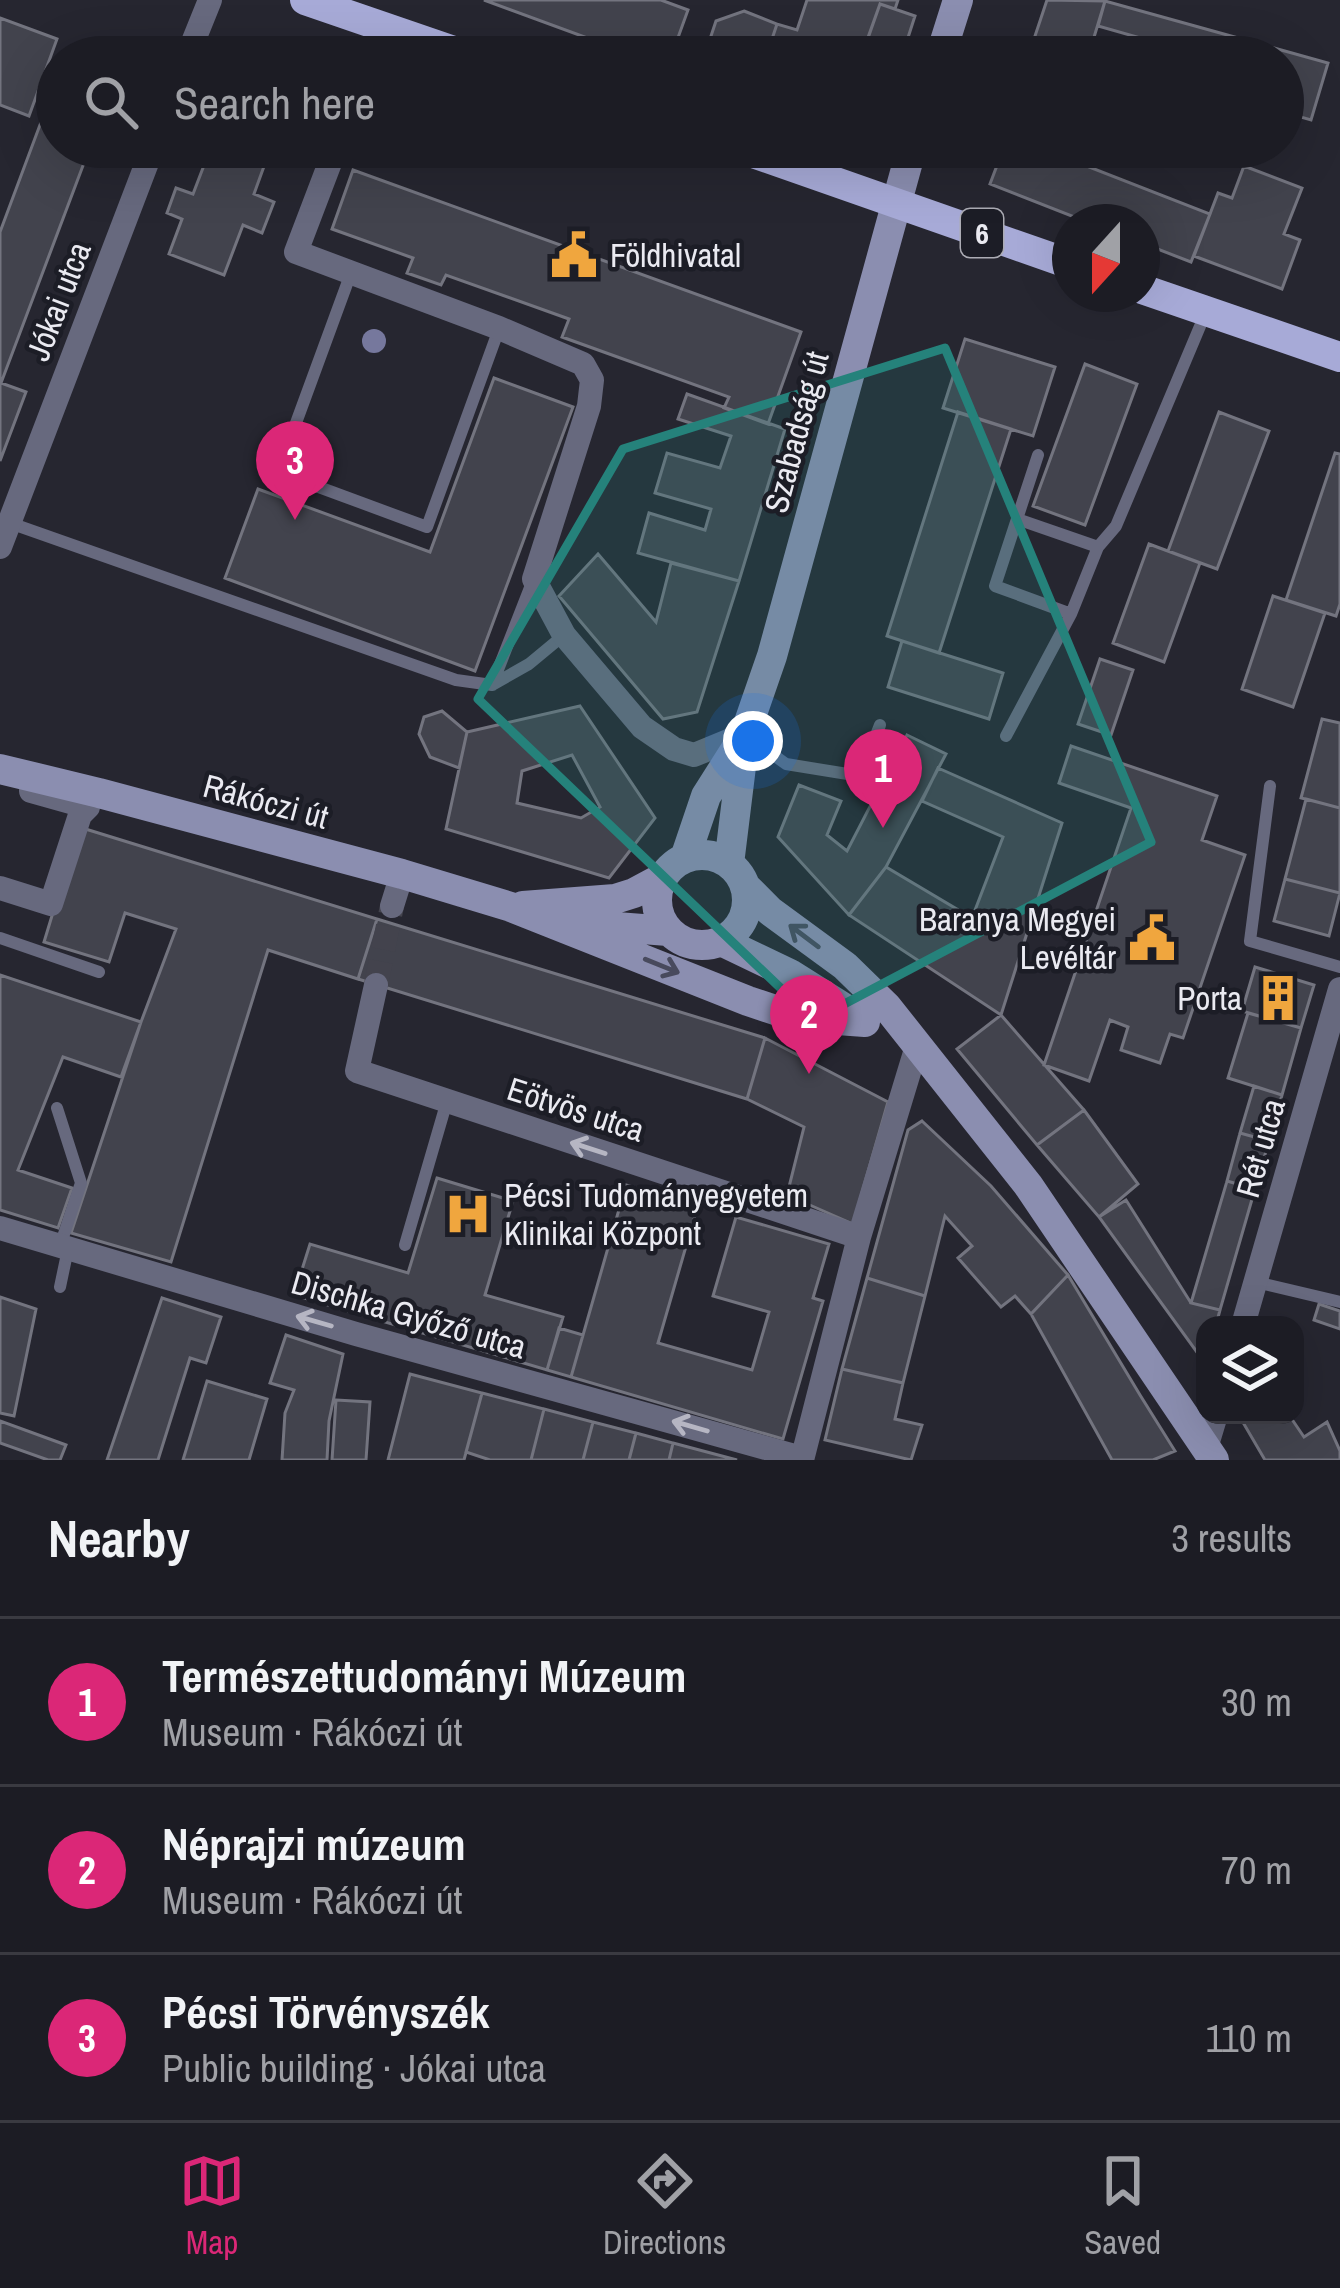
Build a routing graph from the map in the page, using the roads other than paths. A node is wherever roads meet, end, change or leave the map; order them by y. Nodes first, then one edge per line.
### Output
1 (210, 0) edge
2 (305, 0) edge
3 (958, 0) edge
4 (382, 27) junction
5 (196, 36) edge
6 (378, 36) edge
7 (408, 36) edge
8 (947, 36) edge
9 (145, 168) edge
10 (328, 168) edge
11 (798, 168) edge
12 (905, 168) edge
13 (895, 201) junction
14 (1052, 258) edge
15 (351, 273) junction
16 (1160, 295) edge
17 (1206, 311) junction
18 (500, 328) junction
19 (1340, 357) edge
20 (1038, 455) dead end
21 (1017, 519) junction
22 (4, 520) edge
23 (0, 547) edge
24 (1097, 547) junction
25 (534, 579) junction
26 (1071, 614) junction
27 (564, 635) junction
28 (492, 685) junction
29 (880, 725) dead end
30 (745, 734) junction
31 (1006, 736) dead end
32 (0, 770) edge
33 (0, 783) edge
34 (1270, 786) dead end
35 (674, 868) junction
36 (401, 874) junction
37 (737, 875) junction
38 (0, 888) edge
39 (392, 906) tunnel mouth
40 (512, 907) junction
41 (554, 923) junction
42 (668, 931) junction
43 (0, 938) edge
44 (721, 941) junction
45 (1340, 967) edge
46 (99, 972) dead end
47 (376, 985) tunnel mouth
48 (1340, 989) edge
49 (865, 1022) junction
50 (917, 1046) junction
51 (447, 1101) junction
52 (57, 1108) dead end
53 (0, 1228) edge
54 (859, 1237) junction
55 (405, 1245) dead end
56 (64, 1247) junction
57 (1256, 1282) junction
58 (60, 1287) dead end
59 (1340, 1302) edge
60 (1246, 1316) edge
61 (1215, 1424) edge
62 (1210, 1454) edge
63 (802, 1459) edge

1 - 5 street
2 - 4 main road
3 - 8 street
4 - 6 street
4 - 7 main road
9 - 22 street, Jókai utca
10 - 15 street
11 - 13 main road, 6
12 - 13 street, Szabadság út
13 - 14 main road, 6
13 - 30 street, Szabadság út
15 - 18 street
15 - 18 lane
16 - 17 main road
17 - 19 main road
17 - 24 lane
18 - 25 street
20 - 21 lane
21 - 24 lane
21 - 26 lane
22 - 23 street, Jókai utca
22 - 28 lane
24 - 26 lane
25 - 27 street
25 - 28 lane
26 - 31 lane
27 - 28 lane
27 - 30 street
29 - 30 lane
30 - 35 street, Szabadság út
30 - 37 street, Szabadság út
32 - 36 street, Rákóczi út
33 - 38 street
34 - 45 lane
35 - 37 street
35 - 40 street, Rákóczi út
35 - 42 street
36 - 39 street
36 - 40 street, Rákóczi út
37 - 44 street
50 -> 37 street, Rákóczi út
40 - 41 street, Rákóczi út
41 - 42 street, Rákóczi út
41 -> 49 street, Rákóczi út
42 - 44 street
43 - 46 lane
44 - 49 street, Rákóczi út
47 - 51 street, Eötvös utca
48 - 57 street, Rét utca
49 - 50 street, Rákóczi út
50 - 54 street
50 - 62 street, Rákóczi út
54 -> 51 street, Eötvös utca
51 - 55 lane
52 - 56 lane
53 - 56 street, Dischka Győző utca
54 - 63 street
56 - 58 lane
63 -> 56 street, Dischka Győző utca
57 - 59 lane
57 - 60 street, Rét utca
61 - 62 street

